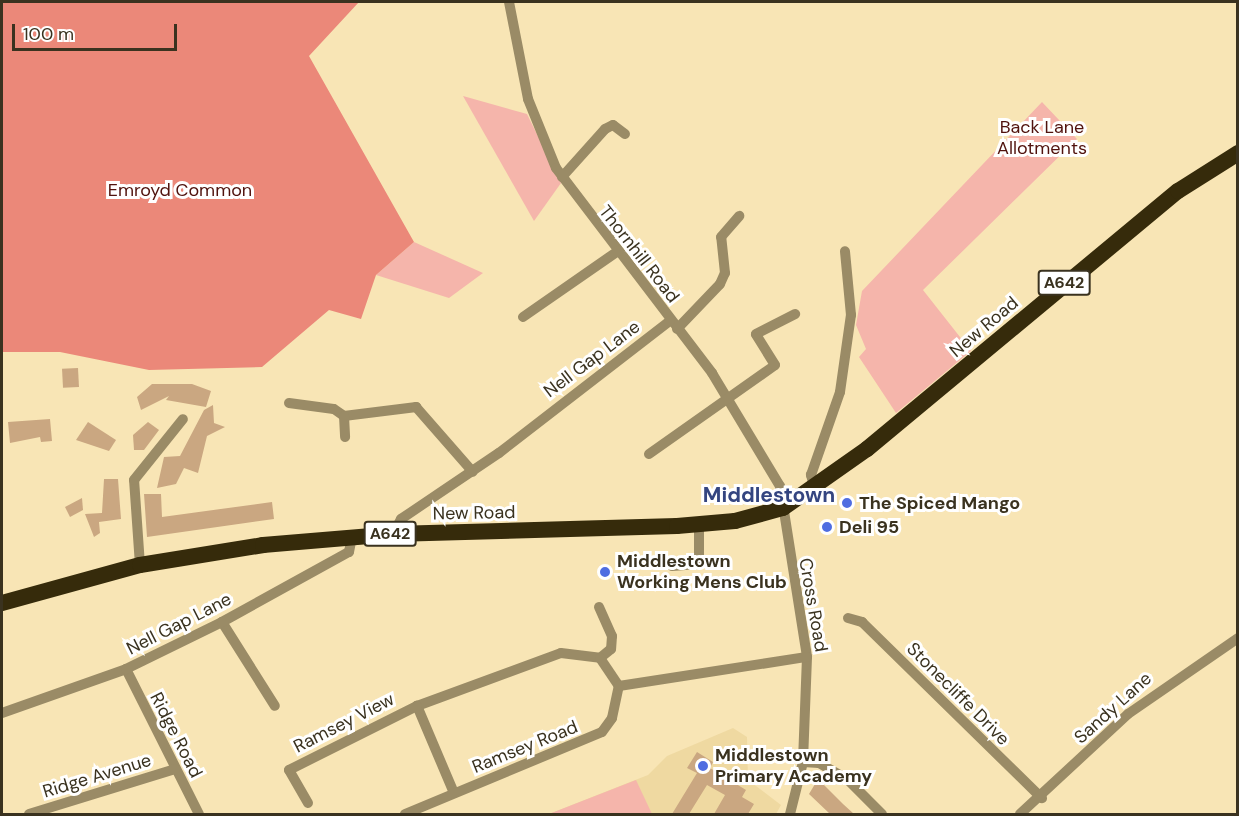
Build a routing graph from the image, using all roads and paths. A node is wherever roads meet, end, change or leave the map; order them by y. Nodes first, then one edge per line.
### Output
1 (509, 2) edge
2 (626, 134) dead end
3 (1238, 153) edge
4 (562, 177) junction
5 (739, 216) dead end
6 (618, 251) junction
7 (845, 251) dead end
8 (795, 314) dead end
9 (523, 317) dead end
10 (674, 325) junction
11 (728, 399) junction
12 (289, 403) dead end
13 (344, 416) junction
14 (183, 419) dead end
15 (345, 437) dead end
16 (649, 454) dead end
17 (473, 472) junction
18 (811, 493) junction
19 (783, 508) junction
20 (699, 524) junction
21 (393, 534) junction
22 (352, 536) junction
23 (140, 565) junction
24 (672, 566) dead end
25 (2, 603) edge
26 (599, 608) dead end
27 (848, 618) dead end
28 (222, 622) junction
29 (1238, 638) edge
30 (807, 657) junction
31 (600, 658) junction
32 (126, 669) junction
33 (619, 686) junction
34 (274, 706) dead end
35 (417, 706) junction
36 (2, 713) edge
37 (803, 762) junction
38 (175, 770) junction
39 (454, 793) junction
40 (1042, 798) junction
41 (308, 804) dead end
42 (29, 814) edge
43 (199, 814) edge
44 (405, 814) edge
45 (790, 814) edge
46 (882, 814) edge
47 (1020, 814) edge

1 - 4 street, Thornhill Road
2 - 4 street
3 - 18 highway, New Road / A642
4 - 6 street, Thornhill Road
5 - 10 street, Nell Gap Lane
6 - 9 street
6 - 10 street, Thornhill Road
7 - 18 street
8 - 11 street
10 - 11 street, Thornhill Road
10 - 17 street, Nell Gap Lane
11 - 16 street
11 - 19 street, Thornhill Road
12 - 13 street
13 - 15 street
13 - 17 street
14 - 23 street
17 - 21 street, Nell Gap Lane
18 - 19 highway, New Road / A642
19 - 20 highway, New Road / A642
19 - 30 street, Cross Road
20 - 21 highway, New Road / A642
20 - 24 street
21 - 22 highway, New Road / A642
22 - 23 highway, New Road / A642
22 - 28 street, Nell Gap Lane
23 - 25 highway, New Road / A642
26 - 31 street
27 - 40 street, Stonecliffe Drive
28 - 32 street, Nell Gap Lane
28 - 34 street
29 - 40 street, Sandy Lane
30 - 33 street
30 - 37 street, Cross Road
31 - 33 street
31 - 35 street
32 - 36 street, Nell Gap Lane
32 - 38 street, Ridge Road
33 - 39 street, Ramsey Road
35 - 39 street
35 - 41 street, Ramsey View
37 - 45 street, Cross Road
37 - 46 street
38 - 42 street, Ridge Avenue
38 - 43 street, Ridge Road
39 - 44 street, Ramsey Road
40 - 47 street, Sandy Lane

